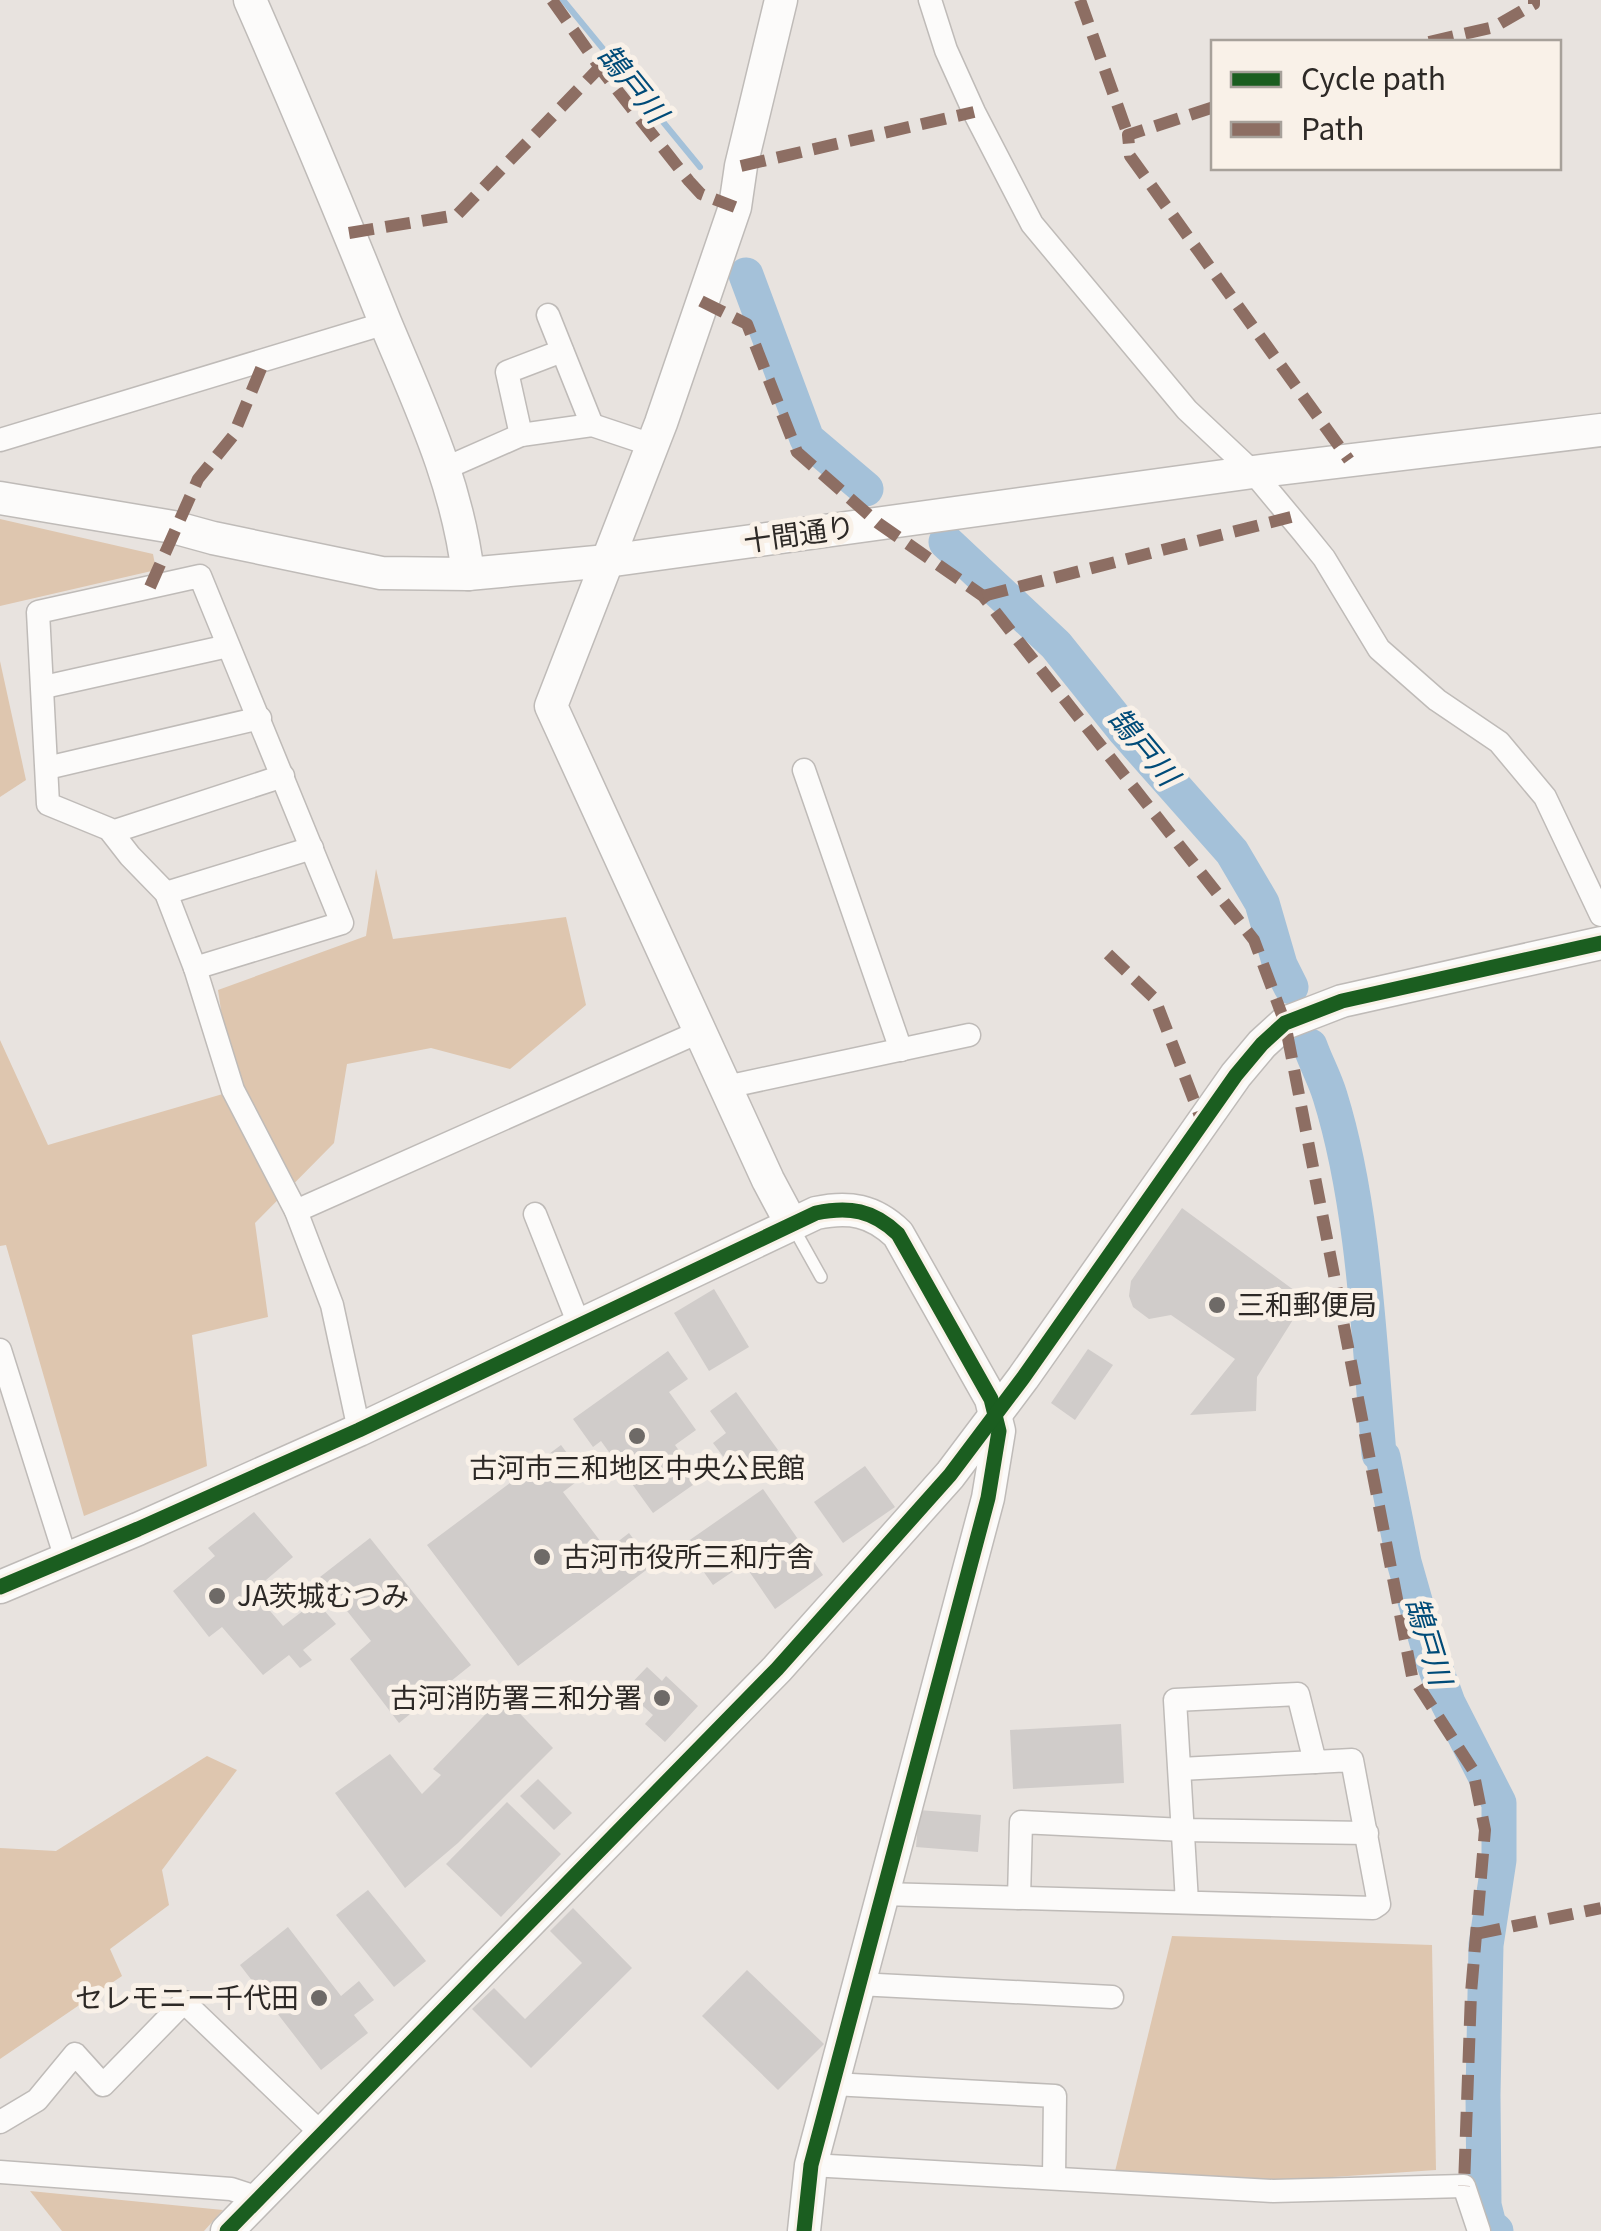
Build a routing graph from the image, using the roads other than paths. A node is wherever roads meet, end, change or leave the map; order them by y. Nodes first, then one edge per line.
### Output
1 (250, 0) edge
2 (782, 0) edge
3 (930, 0) edge
4 (548, 315) dead end
5 (386, 323) junction
6 (562, 351) junction
7 (592, 425) junction
8 (1601, 430) edge
9 (521, 434) junction
10 (0, 440) edge
11 (652, 445) junction
12 (446, 468) junction
13 (1252, 472) junction
14 (0, 498) edge
15 (607, 561) junction
16 (468, 574) junction
17 (228, 646) junction
18 (44, 686) junction
19 (260, 718) junction
20 (47, 768) junction
21 (804, 770) dead end
22 (283, 776) junction
23 (112, 832) junction
24 (312, 848) junction
25 (166, 893) junction
26 (1601, 915) edge
27 (1601, 943) edge
28 (194, 968) junction
29 (701, 1031) junction
30 (970, 1035) dead end
31 (902, 1050) junction
32 (726, 1087) junction
33 (296, 1212) junction
34 (535, 1214) dead end
35 (792, 1223) junction
36 (821, 1277) dead end
37 (580, 1328) junction
38 (0, 1350) edge
39 (996, 1414) junction
40 (359, 1430) junction
41 (66, 1560) junction
42 (0, 1587) edge
43 (1314, 1762) junction
44 (1180, 1768) junction
45 (1184, 1830) junction
46 (1368, 1833) junction
47 (882, 1894) junction
48 (1019, 1898) junction
49 (1186, 1902) junction
50 (858, 1984) junction
51 (1112, 1996) dead end
52 (833, 2084) junction
53 (0, 2122) edge
54 (322, 2134) junction
55 (812, 2164) junction
56 (0, 2172) edge
57 (1054, 2177) junction
58 (260, 2198) junction
59 (227, 2231) edge
60 (804, 2231) edge
61 (1479, 2231) edge

1 - 5 street
2 - 11 street
3 - 13 street
4 - 6 street
5 - 10 street
5 - 12 street
6 - 7 street
6 - 9 street
7 - 9 street
7 - 11 street
8 - 13 street, 十間通り
9 - 12 street
11 - 15 street
12 - 16 street
13 - 15 street, 十間通り
13 - 26 street
14 - 16 street, 十間通り
15 - 16 street, 十間通り
15 - 29 street
17 - 18 street
17 - 18 street
17 - 19 street
18 - 20 street
19 - 20 street
19 - 22 street
20 - 23 street
21 - 31 street
22 - 23 street
22 - 24 street
23 - 25 street
24 - 25 street
24 - 28 street
25 - 28 street
27 - 39 street
28 - 33 street
29 - 32 street
29 - 33 street
30 - 31 street
31 - 32 street
32 - 35 street
33 - 40 street
34 - 37 street
35 - 36 lane
35 - 37 street
35 - 39 street
37 - 40 street
38 - 41 street
39 - 47 street
39 - 54 street
40 - 41 street
41 - 42 street
43 - 44 street
43 - 44 street
43 - 46 street
44 - 45 street
45 - 46 street
45 - 48 street
45 - 49 street
46 - 49 street
47 - 48 street
47 - 50 street
48 - 49 street
50 - 51 street
50 - 52 street
52 - 55 street
52 - 57 street
53 - 54 street
54 - 58 street
55 - 57 street
55 - 60 street
56 - 58 street
57 - 61 street
58 - 59 street

